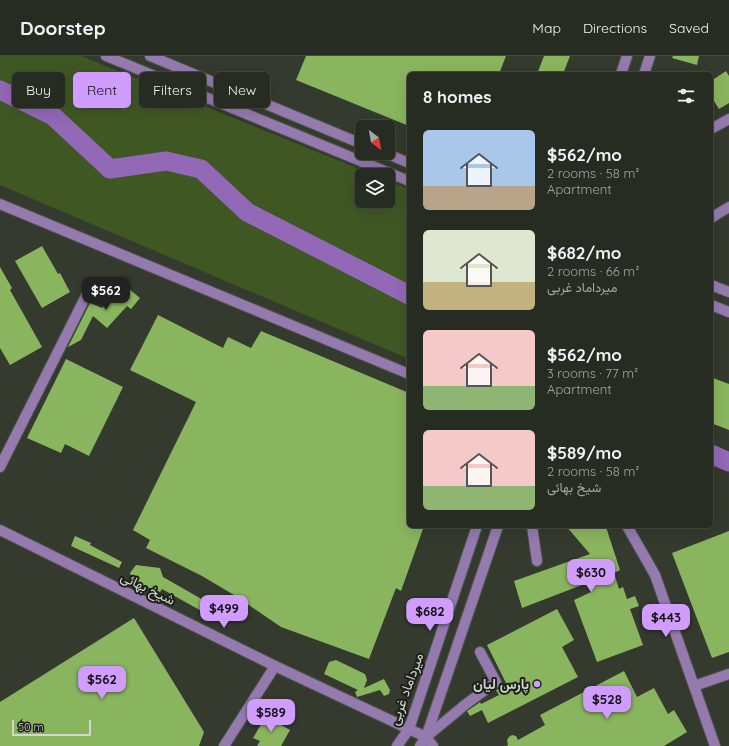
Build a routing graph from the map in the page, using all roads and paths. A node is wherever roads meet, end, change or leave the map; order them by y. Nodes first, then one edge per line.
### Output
1 (106, 56) edge
2 (150, 56) edge
3 (627, 56) edge
4 (650, 56) edge
5 (622, 72) edge
6 (645, 72) edge
7 (729, 119) edge
8 (713, 128) edge
9 (355, 141) edge
10 (395, 157) edge
11 (407, 162) edge
12 (407, 180) edge
13 (0, 204) edge
14 (729, 208) edge
15 (713, 217) edge
16 (92, 284) dead end
17 (713, 286) edge
18 (729, 292) edge
19 (713, 306) edge
20 (729, 312) edge
21 (407, 373) edge
22 (0, 467) edge
23 (476, 528) edge
24 (497, 528) edge
25 (532, 528) edge
26 (628, 528) edge
27 (0, 530) edge
28 (537, 561) dead end
29 (480, 652) dead end
30 (275, 666) junction
31 (729, 674) edge
32 (694, 686) junction
33 (409, 728) junction
34 (426, 737) junction
35 (224, 746) edge
36 (397, 746) edge
37 (420, 746) edge
38 (433, 746) edge
39 (715, 746) edge

1 - 12 street
2 - 9 street
3 - 5 street
4 - 6 street
7 - 8 street
10 - 11 street
13 - 21 street
14 - 15 street
16 - 22 street
17 - 18 street
19 - 20 street
23 - 33 street, میرداماد غربی
24 - 34 street
25 - 28 street
26 - 32 street
27 - 30 street, شیخ بهائی
29 - 34 street
30 - 33 street, شیخ بهائی
30 - 35 street
31 - 32 street
32 - 39 street
33 - 34 street, شیخ بهائی
33 - 36 street, میرداماد غربی
34 - 37 street
34 - 38 street, شیخ بهائی

